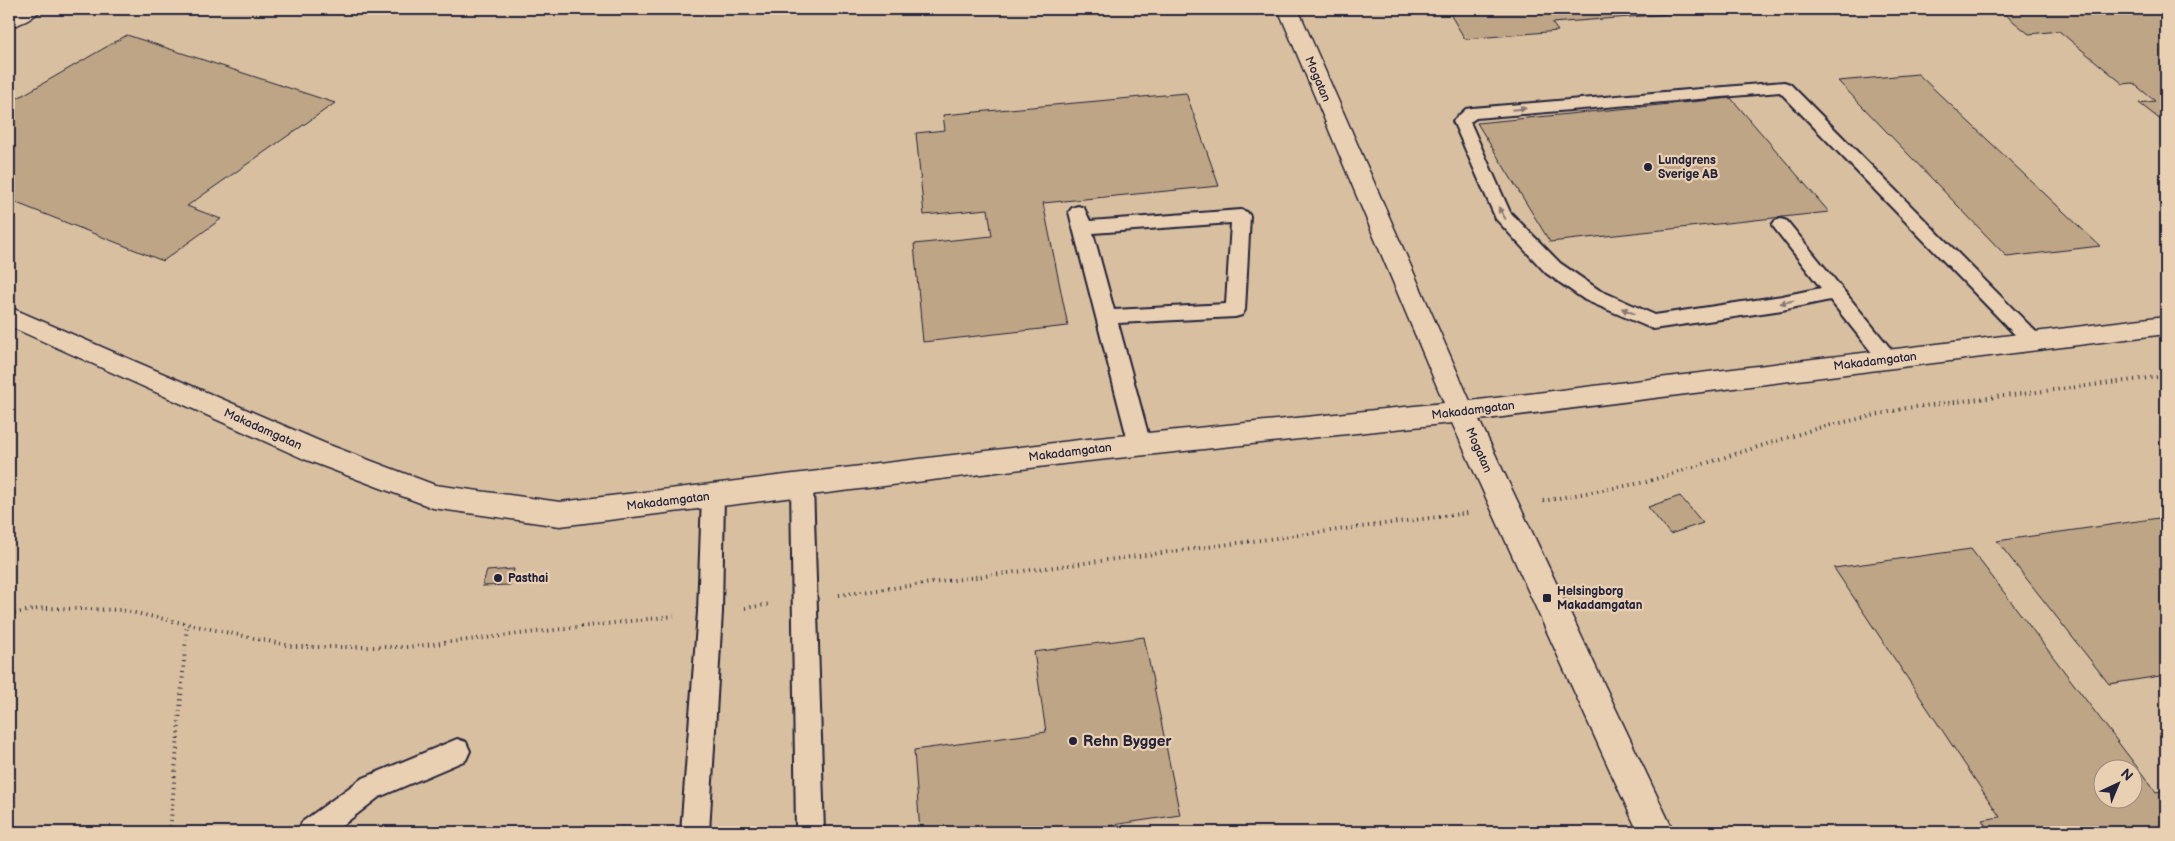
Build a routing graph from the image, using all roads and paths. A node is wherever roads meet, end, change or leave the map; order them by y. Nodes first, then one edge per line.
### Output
1 (31, 9) edge
2 (1288, 9) edge
3 (9, 21) edge
4 (1781, 225) dead end
5 (1835, 292) junction
6 (9, 316) edge
7 (1106, 317) junction
8 (2166, 325) edge
9 (2033, 341) junction
10 (1888, 359) junction
11 (2166, 376) edge
12 (1462, 412) junction
13 (1140, 445) junction
14 (802, 485) junction
15 (713, 495) junction
16 (1505, 508) junction
17 (805, 600) junction
18 (710, 612) junction
19 (9, 614) edge
20 (187, 624) junction
21 (457, 751) dead end
22 (170, 832) edge
23 (312, 832) edge
24 (694, 832) edge
25 (810, 832) edge
26 (1656, 832) edge

1 - 3 street
2 - 12 street, Mogatan
4 - 5 lane
5 -> 9 lane
5 - 10 lane
6 - 15 street, Makadamgatan
7 - 7 lane
7 - 13 lane
8 - 9 street, Makadamgatan
9 - 10 street, Makadamgatan
10 - 12 street, Makadamgatan
11 - 16 path
12 - 13 street, Makadamgatan
12 - 16 street, Mogatan
13 - 14 street, Makadamgatan
14 - 15 street, Makadamgatan
14 - 17 lane
15 - 18 lane
16 - 17 path
16 - 26 street, Mogatan
17 - 18 path
17 - 25 lane
18 - 20 path
18 - 24 lane
19 - 20 path
20 - 22 path
21 - 23 lane

